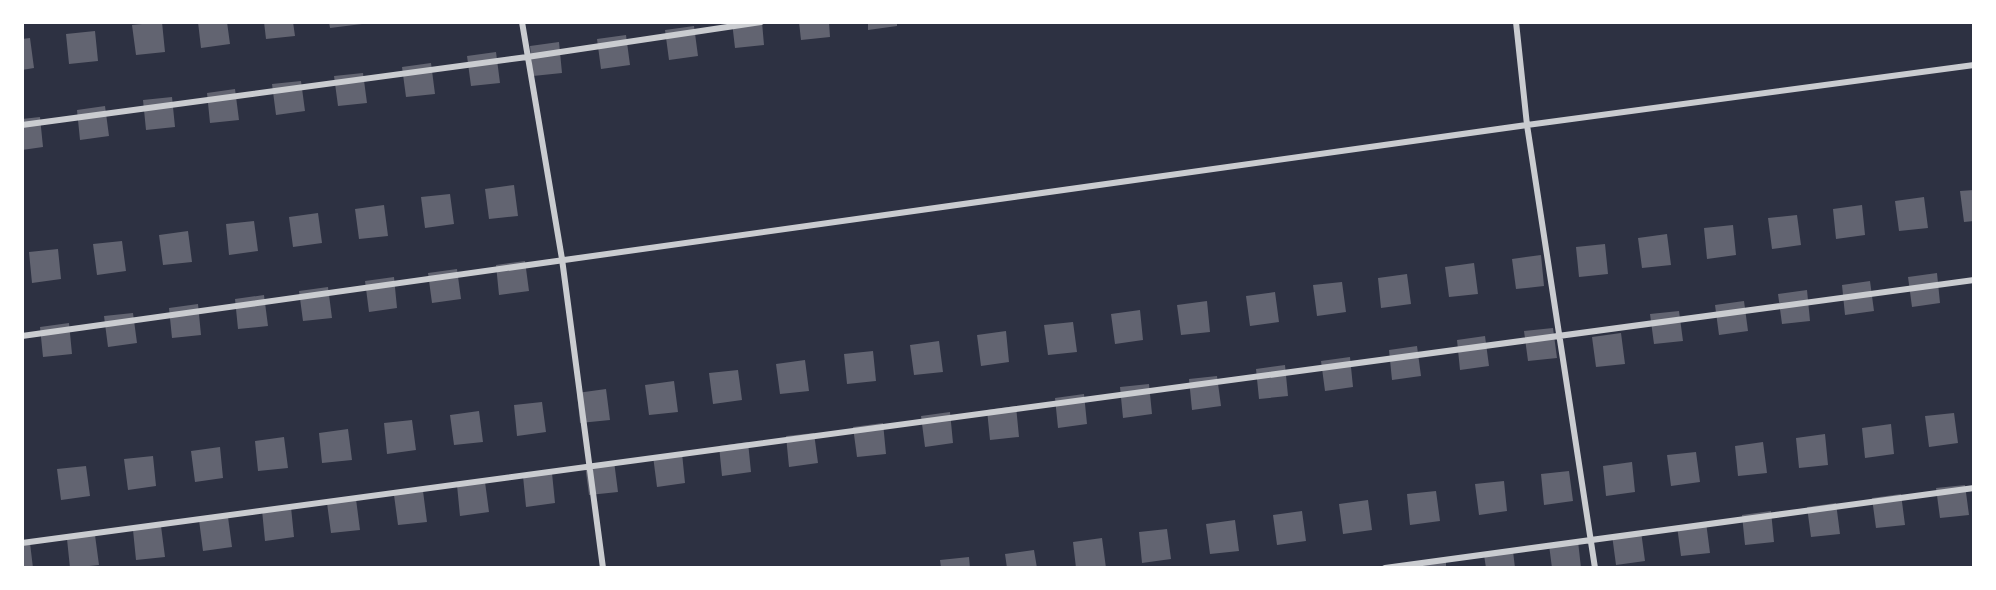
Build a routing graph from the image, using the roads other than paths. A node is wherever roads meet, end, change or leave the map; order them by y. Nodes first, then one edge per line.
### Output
1 (522, 22) edge
2 (761, 22) edge
3 (1516, 22) edge
4 (527, 57) junction
5 (1974, 65) edge
6 (22, 125) edge
7 (1527, 125) junction
8 (562, 260) junction
9 (1974, 280) edge
10 (1561, 335) junction
11 (22, 336) edge
12 (590, 467) junction
13 (1974, 488) edge
14 (1592, 539) junction
15 (22, 543) edge
16 (603, 567) edge
17 (1385, 567) edge
18 (1595, 567) edge

1 - 4 street
2 - 4 street
3 - 7 street
4 - 6 street
4 - 8 street
5 - 7 street
7 - 8 street
7 - 10 street
8 - 11 street
8 - 12 street
9 - 10 street
10 - 12 street
10 - 14 street
12 - 15 street
12 - 16 street
13 - 14 street
14 - 17 street
14 - 18 street

